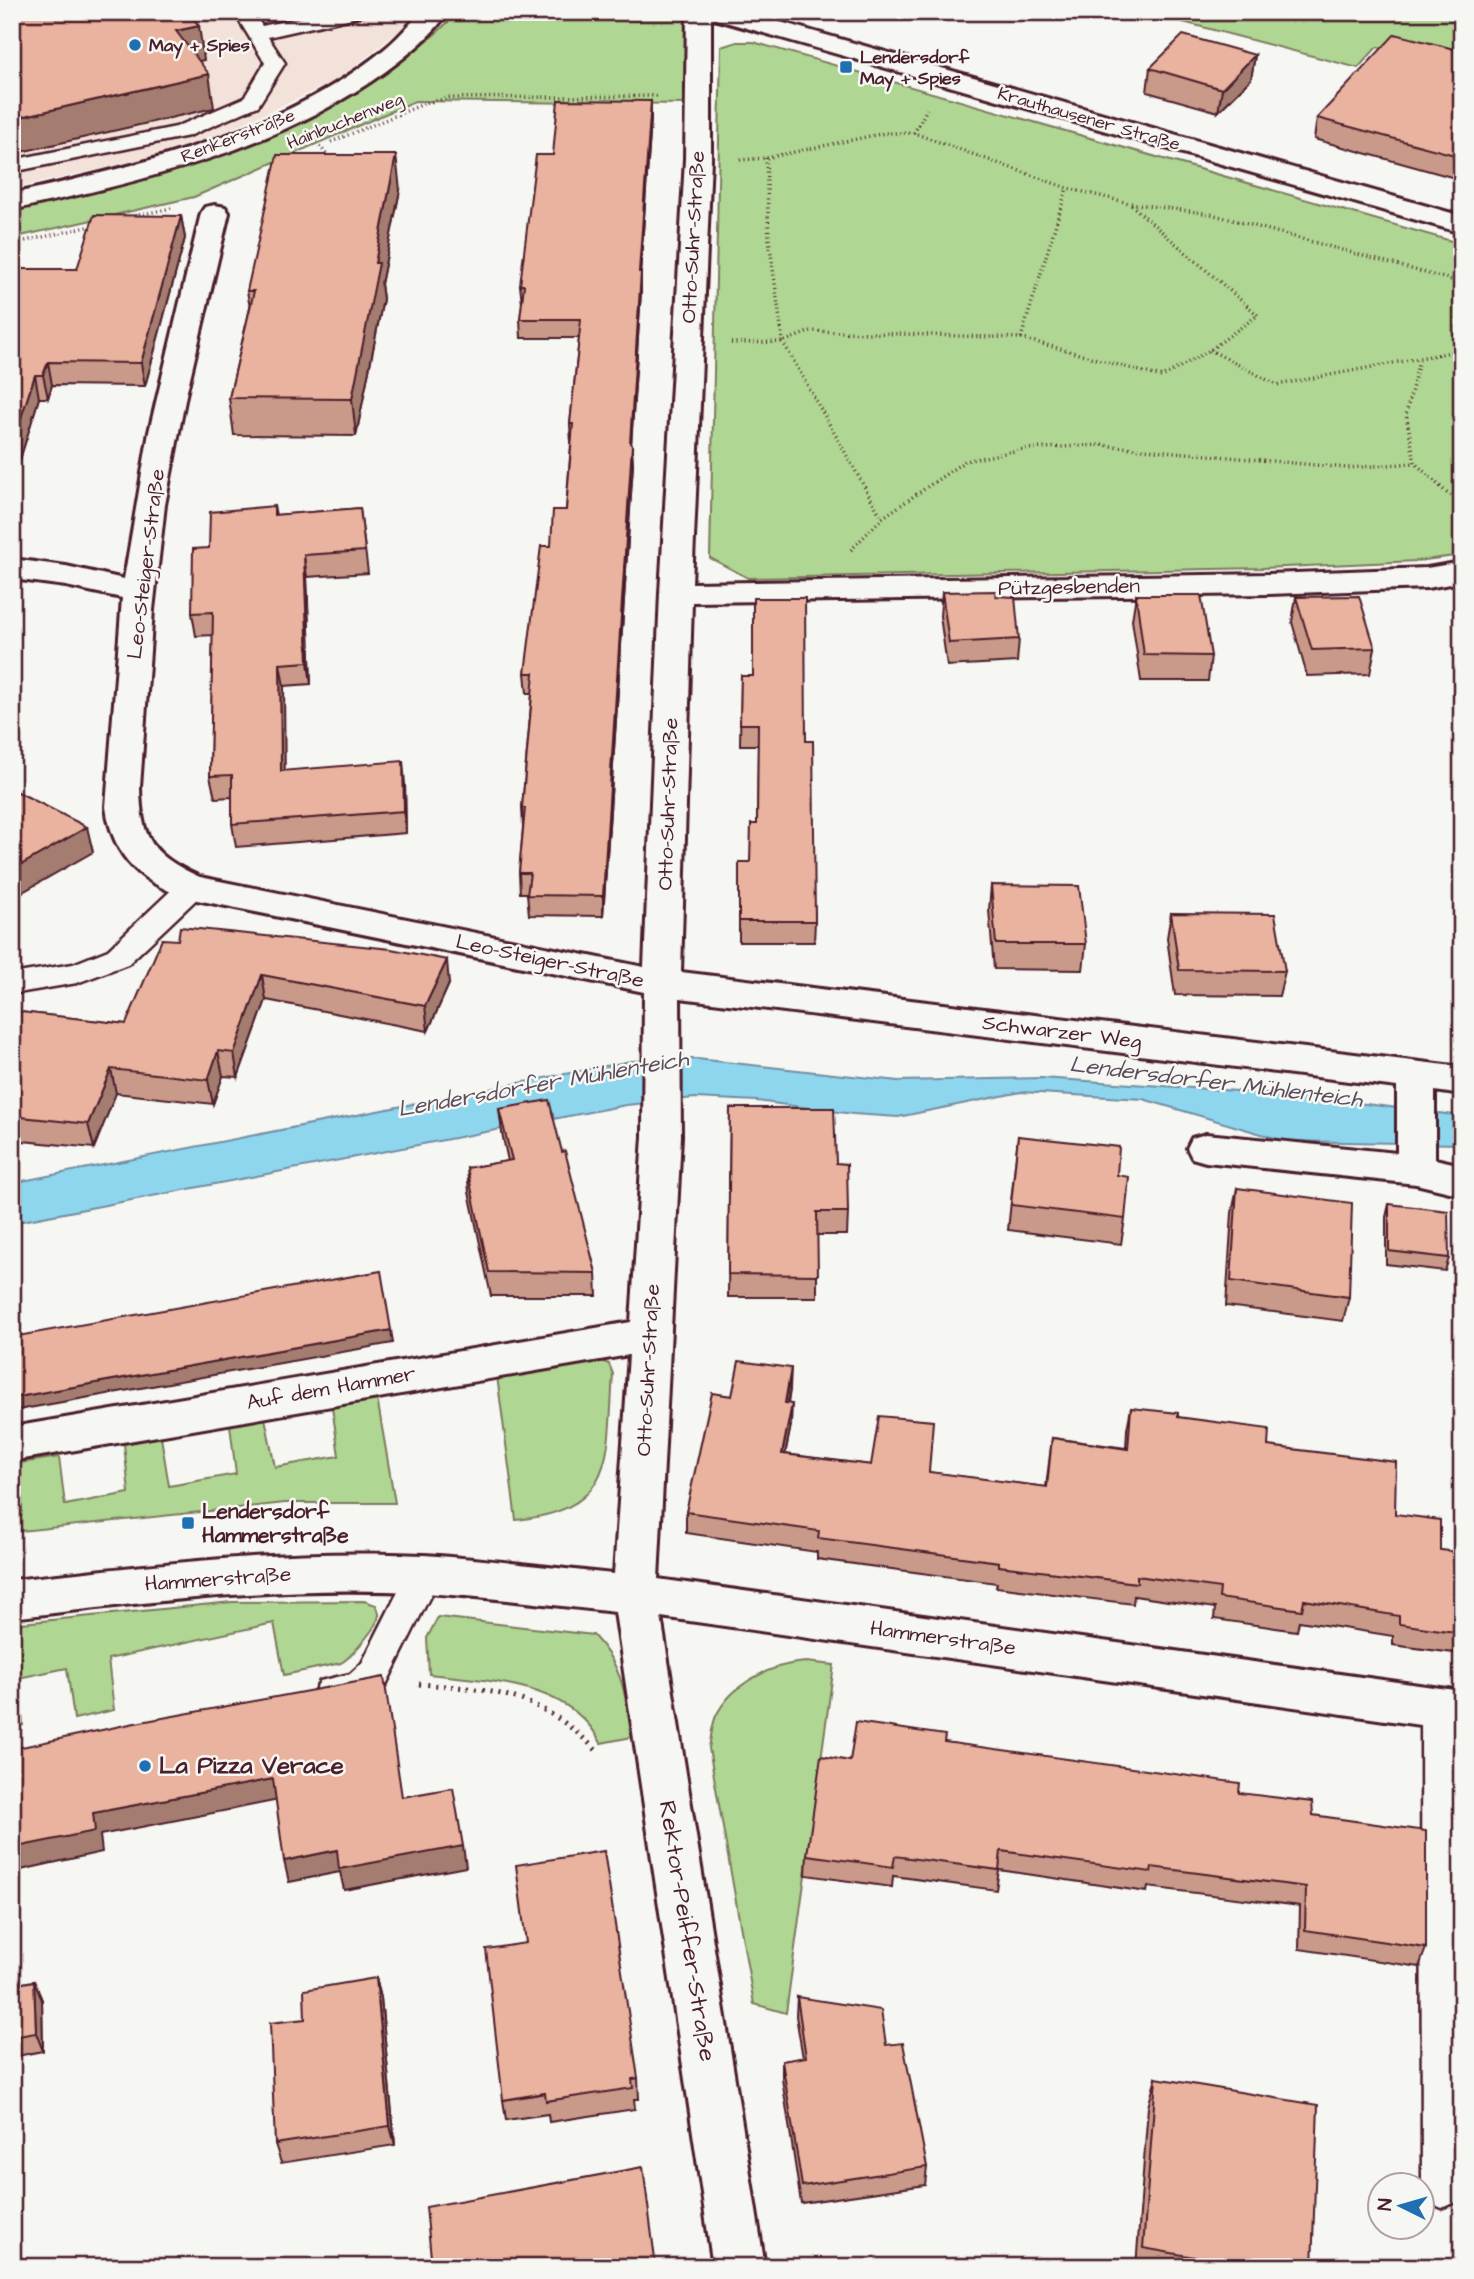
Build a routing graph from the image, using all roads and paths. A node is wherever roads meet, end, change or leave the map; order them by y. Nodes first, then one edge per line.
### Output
1 (243, 12) edge
2 (354, 12) edge
3 (436, 12) edge
4 (699, 12) edge
5 (717, 12) edge
6 (258, 33) junction
7 (700, 96) junction
8 (766, 158) junction
9 (698, 159) junction
10 (334, 164) edge
11 (12, 166) edge
12 (1067, 188) junction
13 (12, 202) edge
14 (1129, 203) junction
15 (177, 206) dead end
16 (215, 213) dead end
17 (126, 218) edge
18 (101, 224) edge
19 (1462, 225) edge
20 (12, 244) edge
21 (1462, 283) edge
22 (1021, 338) junction
23 (783, 342) junction
24 (688, 344) junction
25 (1210, 351) junction
26 (1462, 351) edge
27 (1419, 360) junction
28 (1415, 463) junction
29 (1462, 502) edge
30 (882, 518) junction
31 (12, 569) edge
32 (1462, 572) edge
33 (139, 592) junction
34 (809, 592) junction
35 (676, 593) junction
36 (192, 887) junction
37 (12, 984) edge
38 (662, 984) junction
39 (1462, 1081) edge
40 (1416, 1086) junction
41 (1206, 1148) dead end
42 (1416, 1162) junction
43 (1462, 1180) edge
44 (650, 1335) junction
45 (12, 1444) edge
46 (424, 1574) junction
47 (635, 1595) junction
48 (12, 1599) edge
49 (359, 1688) junction
50 (296, 1697) edge
51 (1451, 1709) edge
52 (596, 1750) dead end
53 (1442, 2188) dead end
54 (739, 2267) edge

1 - 6 lane
2 - 6 lane
3 - 13 street, Renkerstraße
4 - 7 street, Otto-Suhr-Straße
5 - 19 street, Krauthausener Straße
6 - 11 lane
7 - 9 street, Otto-Suhr-Straße
7 - 10 path, Hainbuchenweg
8 - 9 path
8 - 12 path
8 - 23 path
9 - 24 street, Otto-Suhr-Straße
12 - 14 path
12 - 22 path
14 - 21 path
14 - 25 path
15 - 17 path
16 - 33 street, Leo-Steiger-Straße
18 - 20 path
22 - 23 path
22 - 25 path
23 - 24 path
23 - 30 path
24 - 35 street, Otto-Suhr-Straße
25 - 27 path
26 - 27 path
27 - 28 path
28 - 29 path
28 - 30 path
30 - 34 path
31 - 33 street
32 - 34 street, Pützgesbenden
33 - 36 street, Leo-Steiger-Straße
34 - 35 street, Pützgesbenden
35 - 38 street, Otto-Suhr-Straße
36 - 37 lane
36 - 38 street, Leo-Steiger-Straße
38 - 40 street, Schwarzer Weg
38 - 44 street, Otto-Suhr-Straße
39 - 40 street, Schwarzer Weg
40 - 42 street
41 - 42 street
42 - 43 street
44 - 45 street, Auf dem Hammer
44 - 47 street, Otto-Suhr-Straße
46 - 47 street, Hammerstraße
46 - 48 street, Hammerstraße
46 - 49 lane
47 - 51 street, Hammerstraße
47 - 54 street, Rektor-Peiffer-Straße
49 - 50 lane
49 - 52 path
51 - 53 lane

